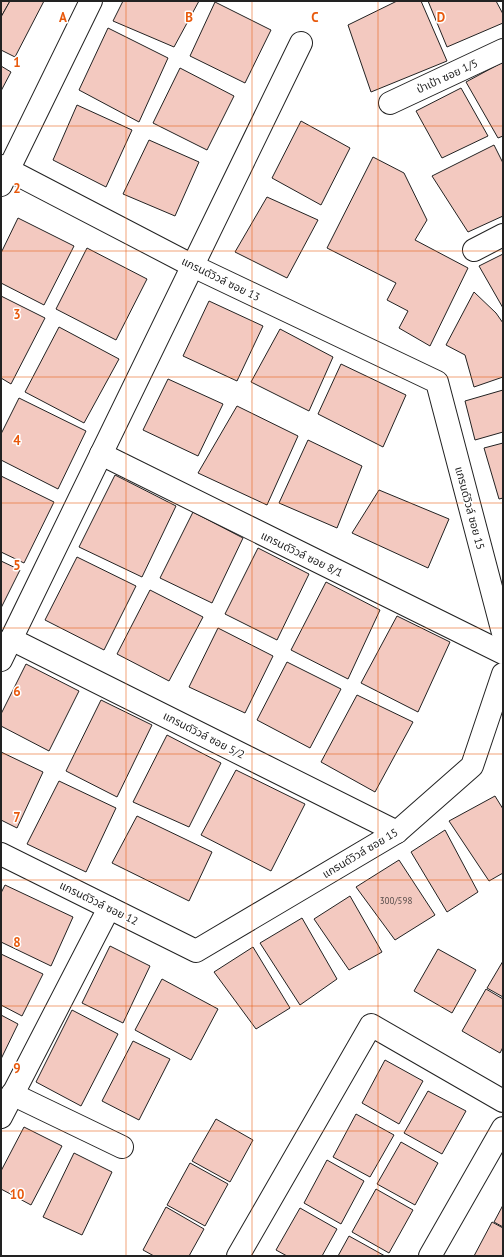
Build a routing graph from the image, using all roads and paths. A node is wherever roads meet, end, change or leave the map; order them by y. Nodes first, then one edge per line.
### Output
1 (91, 1) edge
2 (301, 43) dead end
3 (503, 50) edge
4 (390, 103) dead end
5 (3, 174) edge
6 (503, 235) edge
7 (474, 250) dead end
8 (193, 266) junction
9 (437, 382) joint
10 (101, 454) junction
11 (503, 634) edge
12 (11, 639) junction
13 (503, 653) edge
14 (1, 660) edge
15 (503, 674) edge
16 (397, 832) junction
17 (1, 854) edge
18 (109, 908) junction
19 (196, 951) joint
20 (12, 1094) junction
21 (503, 1101) edge
22 (1, 1117) edge
23 (503, 1128) edge
24 (122, 1147) dead end
25 (238, 1256) edge
26 (430, 1256) edge

1 - 5 street, แกรนด์วิวล์ ซอย 13
2 - 8 street
3 - 4 street, ป่าเป้า ซอย 1/5
5 - 8 street, แกรนด์วิวล์ ซอย 13
6 - 7 street
8 - 9 street, แกรนด์วิวล์ ซอย 13
8 - 10 street
9 - 11 street, แกรนด์วิวล์ ซอย 15
10 - 12 street
10 - 13 street, แกรนด์วิวล์ ซอย 8/1
12 - 14 street
12 - 16 street, แกรนด์วิวล์ ซอย 5/2
15 - 16 street, แกรนด์วิวล์ ซอย 15
16 - 19 street, แกรนด์วิวล์ ซอย 15
17 - 18 street, แกรนด์วิวล์ ซอย 12
18 - 19 street, แกรนด์วิวล์ ซอย 12
18 - 20 street
20 - 22 street
20 - 24 street
21 - 25 street
23 - 26 street

